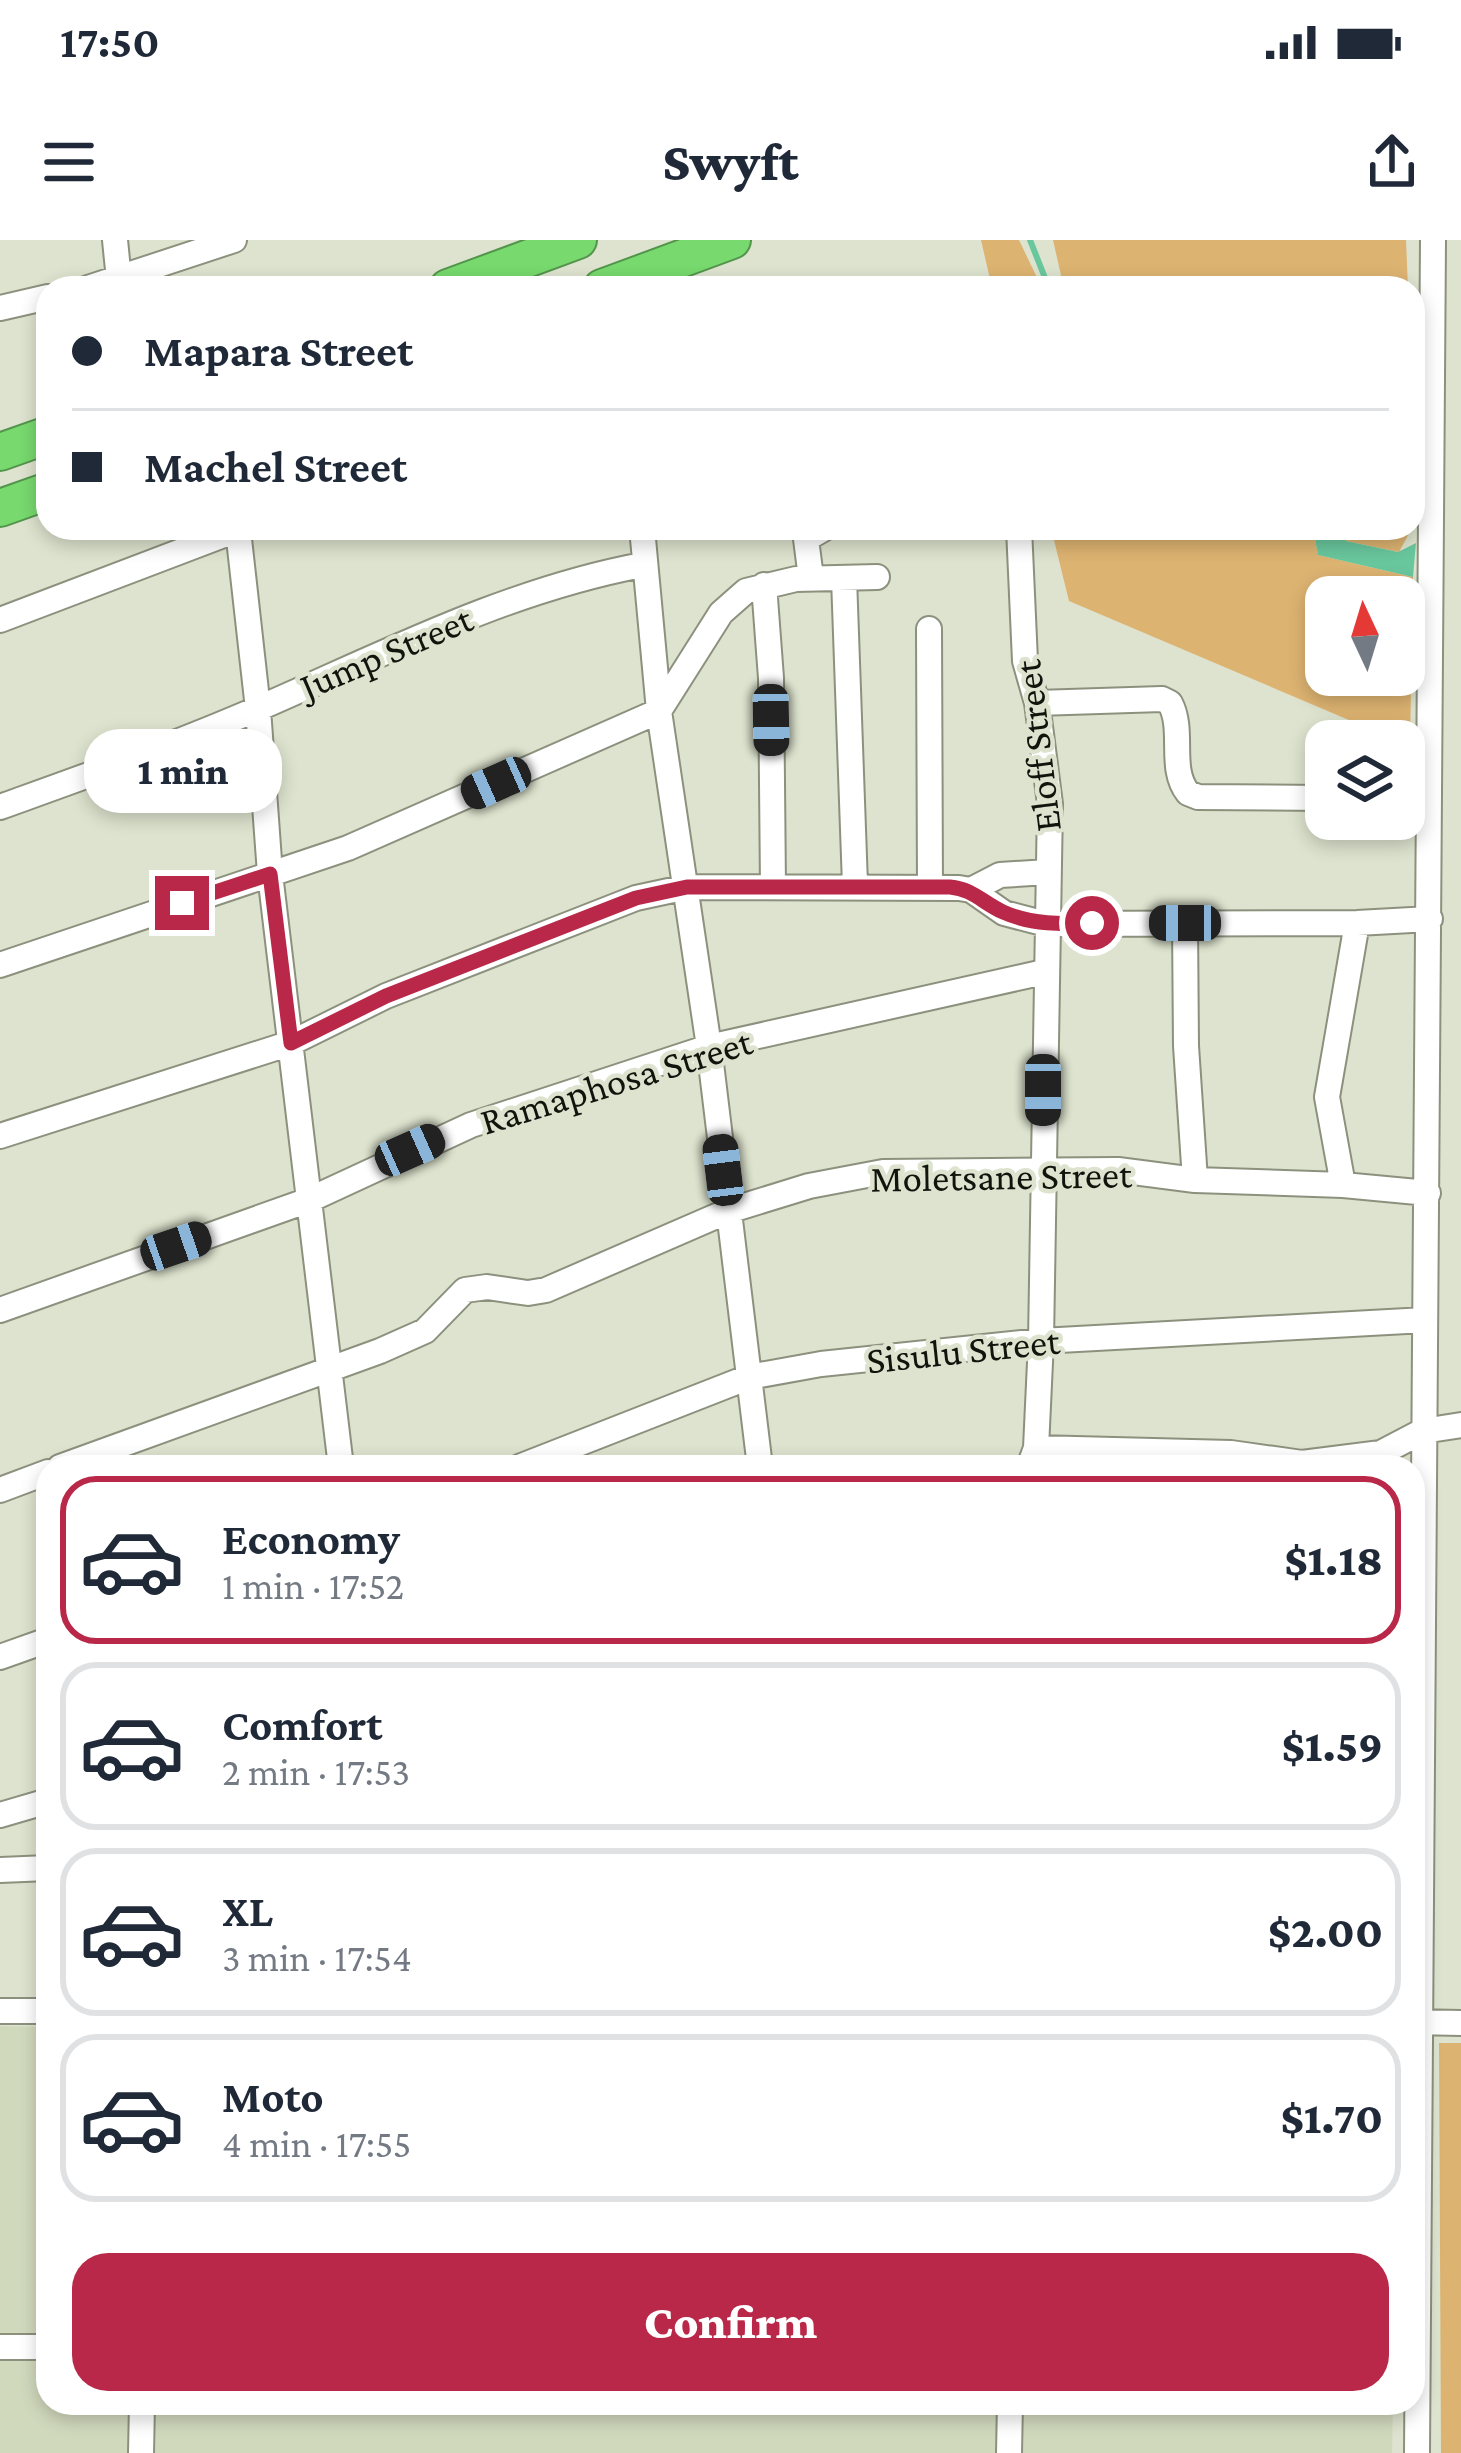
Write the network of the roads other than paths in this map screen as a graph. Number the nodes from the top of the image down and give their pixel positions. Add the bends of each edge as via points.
1 (116, 240) edge
2 (234, 240) edge
3 (578, 240) edge
4 (732, 240) edge
5 (1433, 240) edge
6 (119, 276) edge
7 (130, 276) edge
8 (480, 276) edge
9 (634, 276) edge
10 (36, 300) edge
11 (0, 308) edge
12 (36, 439) edge
13 (0, 452) edge
14 (36, 495) edge
15 (0, 508) edge
16 (211, 540) edge
17 (241, 540) edge
18 (642, 540) edge
19 (806, 540) edge
20 (1020, 540) edge
21 (642, 566) junction
22 (811, 578) junction
23 (844, 578) junction
24 (878, 578) dead end
25 (764, 585) junction
26 (0, 620) edge
27 (929, 629) dead end
28 (1037, 703) junction
29 (258, 709) junction
30 (659, 710) junction
31 (1422, 720) edge
32 (1305, 798) edge
33 (0, 807) edge
34 (1422, 840) edge
35 (1048, 872) junction
36 (270, 874) junction
37 (855, 885) junction
38 (930, 886) junction
39 (687, 887) junction
40 (773, 887) junction
41 (971, 890) junction
42 (1430, 919) junction
43 (1185, 923) junction
44 (1357, 923) junction
45 (1046, 924) junction
46 (0, 965) edge
47 (1044, 972) junction
48 (291, 1043) junction
49 (709, 1047) junction
50 (0, 1136) edge
51 (1042, 1168) junction
52 (1195, 1180) junction
53 (1343, 1185) junction
54 (1428, 1193) junction
55 (309, 1200) junction
56 (728, 1211) junction
57 (0, 1310) edge
58 (1425, 1320) junction
59 (1041, 1341) junction
60 (328, 1369) junction
61 (749, 1377) junction
62 (1461, 1425) edge
63 (1423, 1432) junction
64 (93, 1455) edge
65 (339, 1455) edge
66 (550, 1455) edge
67 (759, 1455) edge
68 (1032, 1455) edge
69 (1181, 1455) edge
70 (1240, 1455) edge
71 (1363, 1455) edge
72 (1423, 1455) edge
73 (36, 1476) edge
74 (0, 1490) edge
75 (36, 1644) edge
76 (0, 1657) edge
77 (36, 1804) edge
78 (0, 1815) edge
79 (36, 1868) edge
80 (0, 1870) edge
81 (0, 2011) edge
82 (36, 2011) edge
83 (1425, 2022) edge
84 (1461, 2023) edge
85 (0, 2347) edge
86 (36, 2347) edge
87 (142, 2415) edge
88 (1010, 2415) edge
89 (1416, 2415) edge
90 (141, 2453) edge
91 (1009, 2453) edge
92 (1417, 2453) edge

1 - 6 street
2 - 7 street
3 - 8 highway
4 - 9 highway
5 - 31 street via 1431,577
10 - 11 street
12 - 13 highway
14 - 15 highway
16 - 26 street
17 - 29 street
18 - 21 street
19 - 22 street
20 - 28 street, Eloff Street via 1025,661
21 - 29 street, Jump Street via 508,599
21 - 30 street
22 - 23 street
22 - 25 street
23 - 24 street
23 - 37 street
25 - 30 street via 728,604
25 - 40 street
27 - 38 street
28 - 32 street via 1162,699 1176,717 1187,793
28 - 35 street, Eloff Street via 1049,790
29 - 33 street, Jump Street
29 - 36 street
30 - 36 street via 365,841
30 - 39 street
34 - 42 street
35 - 41 street via 1000,875
35 - 45 street, Eloff Street
36 - 46 street
36 - 48 street
37 - 38 street
37 - 40 street
38 - 41 street
39 - 40 street
39 - 48 street via 636,898 458,966
39 - 49 street
41 - 45 street via 1004,913
42 - 44 street
42 - 54 street
43 - 44 street
43 - 45 street
43 - 52 street
44 - 53 street via 1327,1097
45 - 47 street, Eloff Street
47 - 49 street, Ramaphosa Street
47 - 51 street, Eloff Street
48 - 50 street
48 - 55 street
49 - 55 street, Ramaphosa Street via 470,1125
49 - 56 street
51 - 52 street, Moletsane Street
51 - 56 street, Moletsane Street via 883,1172
51 - 59 street, Eloff Street
52 - 53 street, Moletsane Street
53 - 54 street, Moletsane Street
54 - 58 street
55 - 57 street, Ramaphosa Street
55 - 60 street
56 - 60 street, Moletsane Street via 546,1291 465,1290 425,1331
56 - 61 street
58 - 59 street, Sisulu Street
58 - 63 street
59 - 61 street, Sisulu Street
59 - 68 street, Eloff Street
60 - 64 street, Moletsane Street
60 - 65 street
61 - 66 street, Sisulu Street
61 - 67 street
62 - 63 street
63 - 71 street
63 - 72 street
69 - 70 street
73 - 74 street
75 - 76 street
77 - 78 street
79 - 80 street
81 - 82 street
83 - 84 street
85 - 86 street
87 - 90 street
88 - 91 street
89 - 92 street

